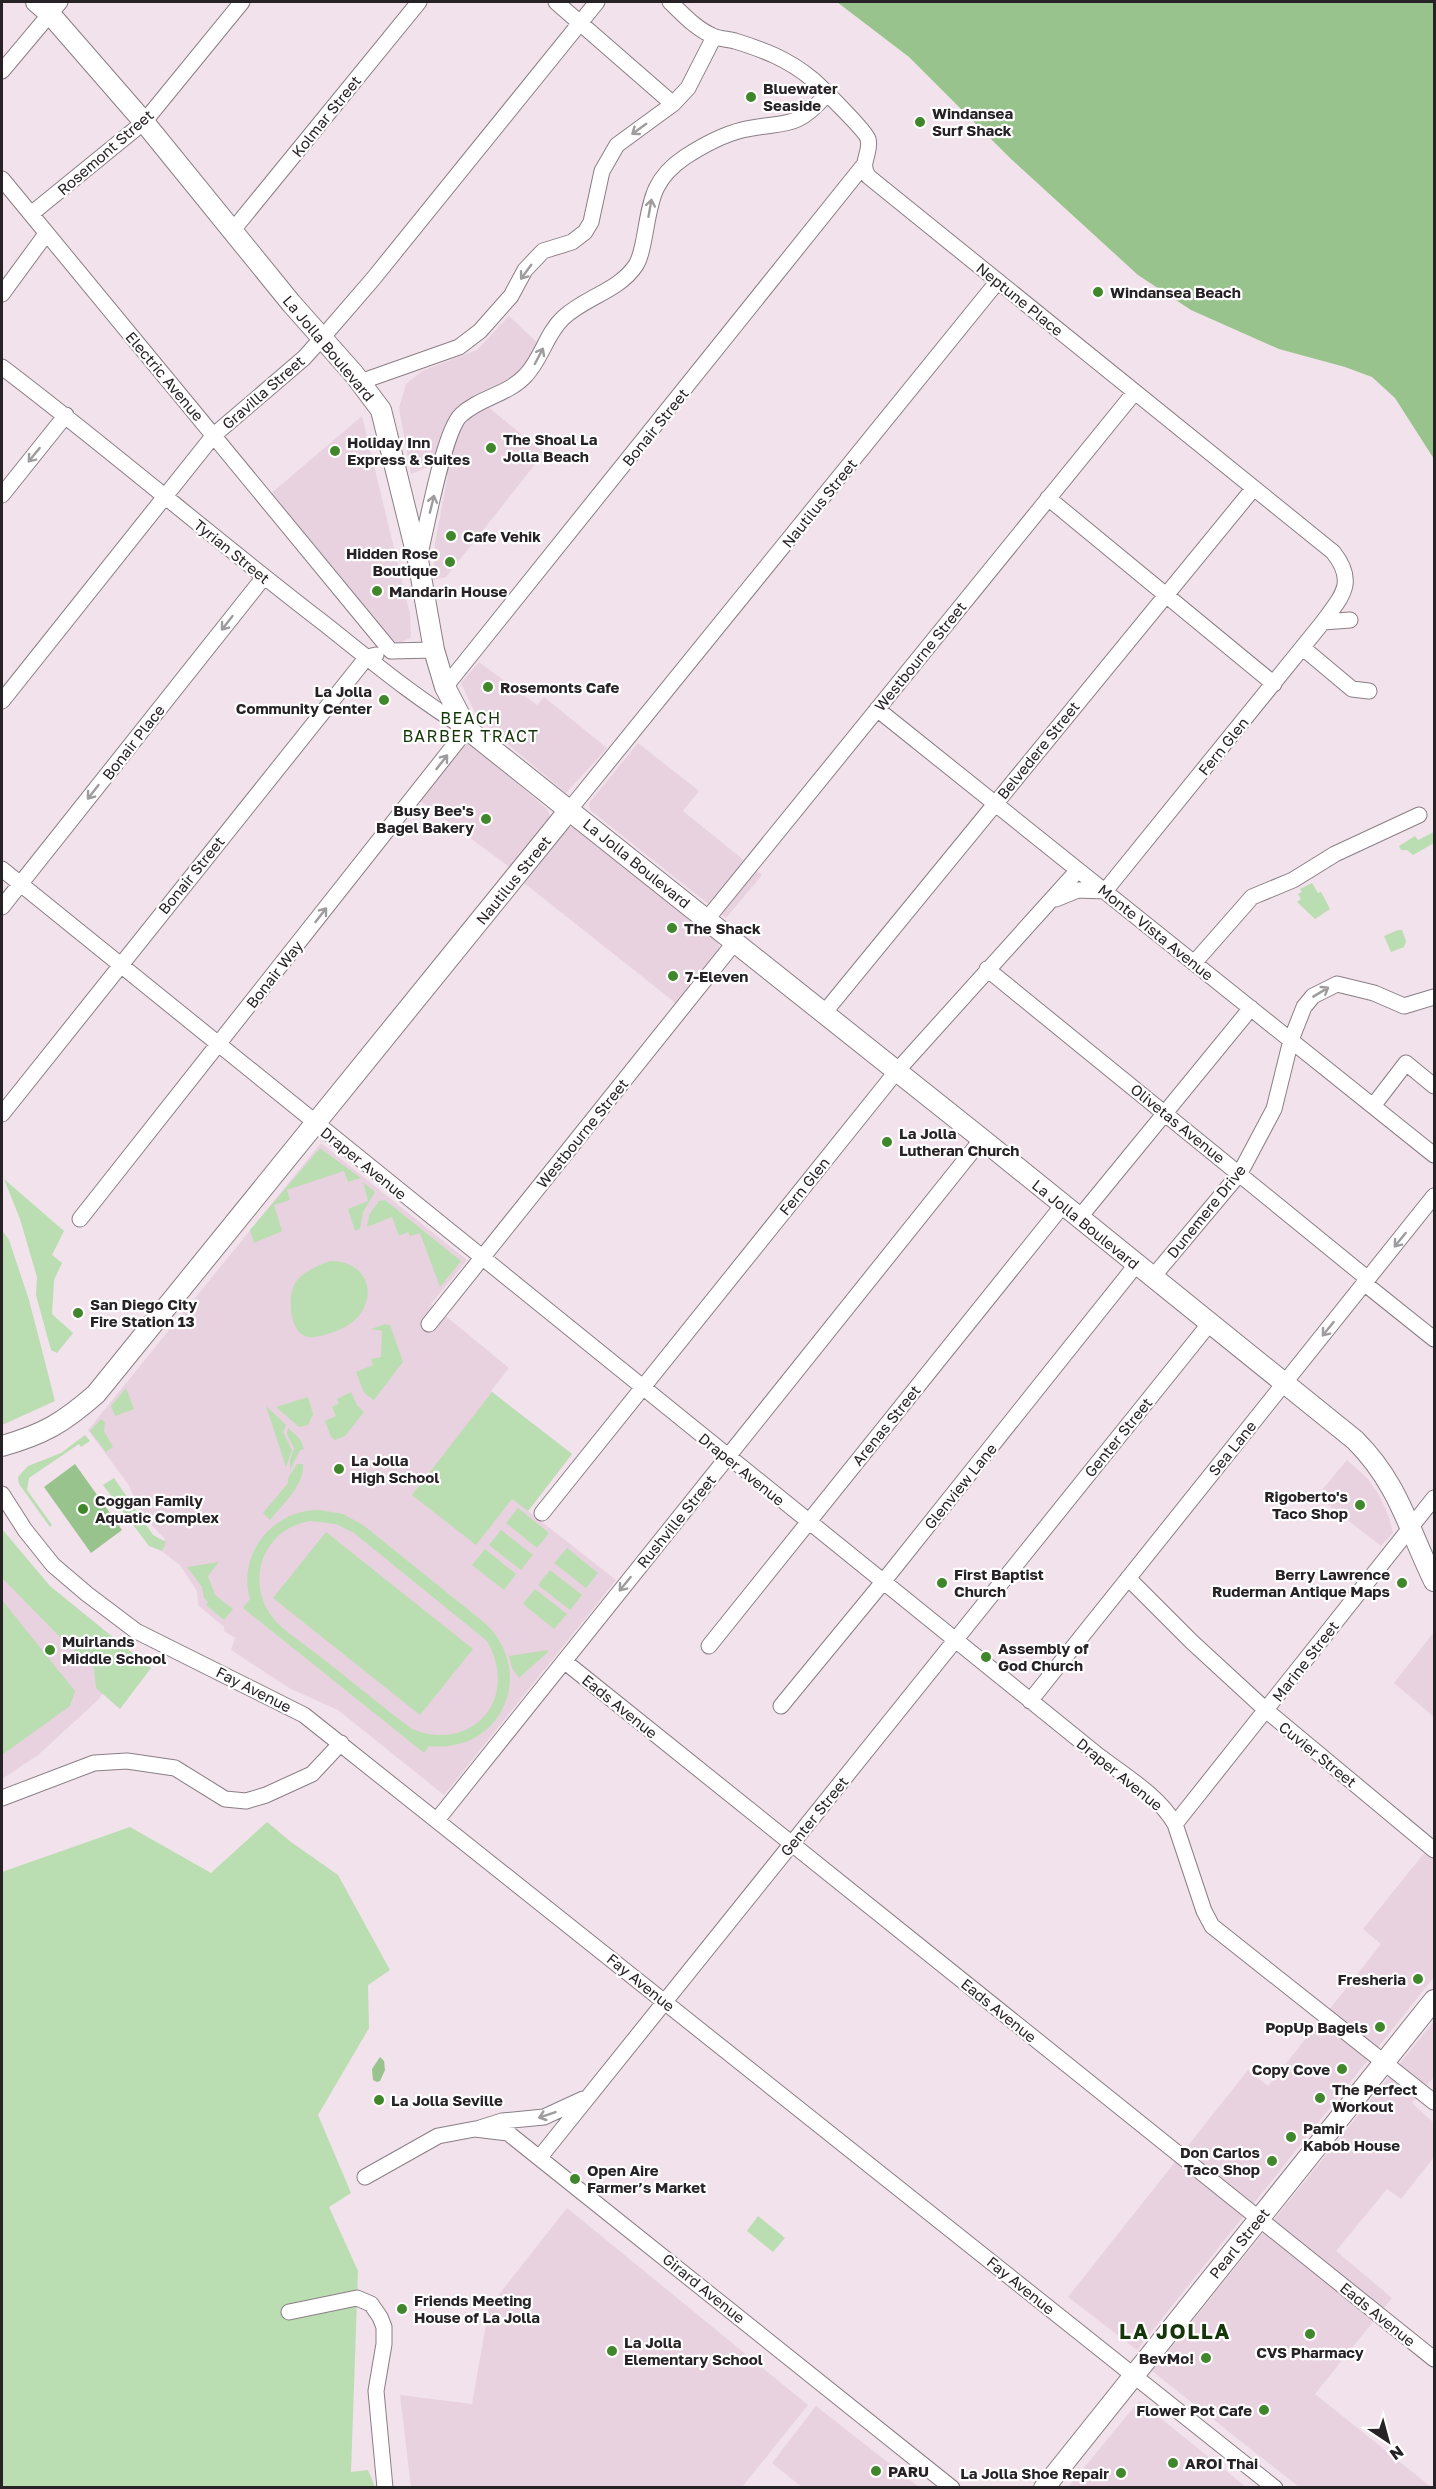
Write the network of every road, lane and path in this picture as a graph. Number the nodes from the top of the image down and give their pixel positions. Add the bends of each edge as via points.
1 (242, 2) edge
2 (419, 2) edge
3 (556, 2) edge
4 (597, 2) edge
5 (670, 2) edge
6 (49, 6) edge
7 (579, 22) junction
8 (714, 37) junction
9 (2, 71) edge
10 (826, 95) junction
11 (674, 104) junction
12 (144, 122) junction
13 (863, 166) junction
14 (2, 179) edge
15 (31, 214) junction
16 (233, 230) junction
17 (46, 234) junction
18 (998, 281) junction
19 (2, 294) edge
20 (322, 338) junction
21 (2, 367) edge
22 (360, 382) junction
23 (1134, 393) junction
24 (66, 415) junction
25 (214, 435) junction
26 (1253, 489) junction
27 (2, 495) edge
28 (166, 497) junction
29 (1048, 498) junction
30 (418, 561) junction
31 (264, 577) junction
32 (1165, 594) junction
33 (1350, 620) dead end
34 (1323, 622) junction
35 (1303, 648) junction
36 (434, 650) junction
37 (391, 651) junction
38 (367, 657) junction
39 (1274, 684) junction
40 (445, 687) junction
41 (1369, 691) dead end
42 (2, 701) edge
43 (877, 709) junction
44 (467, 729) junction
45 (995, 803) junction
46 (570, 809) junction
47 (1419, 815) dead end
48 (2, 869) edge
49 (1078, 870) junction
50 (20, 884) junction
51 (1105, 891) junction
52 (2, 907) edge
53 (1042, 909) junction
54 (707, 919) junction
55 (735, 942) junction
56 (121, 963) junction
57 (1194, 963) junction
58 (987, 969) junction
59 (1434, 997) edge
60 (1251, 1008) junction
61 (824, 1013) junction
62 (1291, 1040) junction
63 (219, 1043) junction
64 (896, 1072) junction
65 (1434, 1086) edge
66 (1373, 1106) junction
67 (1165, 1113) junction
68 (2, 1114) edge
69 (315, 1124) junction
70 (982, 1139) junction
71 (1434, 1155) edge
72 (1240, 1173) junction
73 (1434, 1196) edge
74 (1063, 1205) junction
75 (1079, 1218) junction
76 (80, 1219) dead end
77 (482, 1258) junction
78 (1136, 1265) junction
79 (1152, 1278) junction
80 (1366, 1281) junction
81 (1210, 1323) junction
82 (429, 1324) dead end
83 (1434, 1339) edge
84 (1284, 1384) junction
85 (642, 1388) junction
86 (2, 1446) edge
87 (728, 1457) junction
88 (2, 1494) edge
89 (1434, 1498) edge
90 (542, 1513) dead end
91 (808, 1522) junction
92 (1412, 1526) junction
93 (1128, 1578) junction
94 (1434, 1581) edge
95 (884, 1582) junction
96 (955, 1640) junction
97 (709, 1646) dead end
98 (564, 1661) junction
99 (1030, 1701) junction
100 (781, 1706) dead end
101 (1267, 1711) junction
102 (341, 1743) junction
103 (2, 1798) edge
104 (437, 1820) junction
105 (1175, 1824) junction
106 (791, 1844) junction
107 (1434, 1850) edge
108 (1434, 2000) edge
109 (665, 2001) junction
110 (1385, 2062) junction
111 (588, 2096) junction
112 (1434, 2102) edge
113 (475, 2129) junction
114 (540, 2157) junction
115 (364, 2177) dead end
116 (1259, 2218) junction
117 (289, 2312) dead end
118 (1434, 2359) edge
119 (1134, 2375) junction
120 (385, 2487) edge
121 (952, 2487) edge
122 (1044, 2487) edge
123 (1275, 2487) edge

1 - 12 street, Rosemont Street
2 - 16 street, Kolmar Street
3 - 7 street
4 - 7 street, Gravilla Street
5 - 8 street
6 - 9 street
6 - 12 main road, La Jolla Boulevard
7 - 11 street
7 - 20 street, Gravilla Street
8 - 10 street via 768,51 786,60 815,81
8 - 11 street via 688,88
10 - 13 street via 865,132 869,146
30 -> 10 street via 453,424 467,409 517,384 538,360 556,326 624,279 637,264 658,182 683,158 717,140 742,130 785,125 810,113
11 -> 22 street via 617,145 602,171 591,222 585,232 572,242 543,251 480,331 459,348
12 - 15 street, Rosemont Street
12 - 16 main road, La Jolla Boulevard
13 - 18 street, Neptune Place via 869,177
13 - 40 street, Bonair Street
14 - 15 street, Electric Avenue
15 - 17 street, Electric Avenue
16 - 20 main road, La Jolla Boulevard
17 - 19 street
17 - 25 street, Electric Avenue
18 - 23 street, Neptune Place
18 - 46 street, Nautilus Street
20 - 22 main road, La Jolla Boulevard
20 - 25 street, Gravilla Street
21 - 24 street, Tyrian Street
22 - 30 main road, La Jolla Boulevard via 385,422
23 - 26 street, Neptune Place
23 - 29 street, Westbourne Street
24 -> 27 street
24 - 28 street, Tyrian Street
25 - 28 street, Gravilla Street
25 - 37 street, Electric Avenue
26 - 32 street, Belvedere Street
26 - 34 street, Neptune Place via 1333,552 1341,563 1346,583 1343,594
28 - 31 street, Tyrian Street
28 - 42 street, Gravilla Street
29 - 32 street
29 - 43 street, Westbourne Street
30 - 36 main road, La Jolla Boulevard
31 - 38 street, Tyrian Street
31 -> 50 street, Bonair Place
32 - 39 street
32 - 45 street, Belvedere Street
33 - 34 street
34 - 35 street, Fern Glen
35 - 39 street, Fern Glen
35 - 41 street via 1352,688
36 - 37 street
36 - 40 main road, La Jolla Boulevard
37 - 38 street
38 - 44 street, Tyrian Street via 433,709
38 - 56 street, Bonair Street
39 - 51 street, Fern Glen
40 - 44 main road, La Jolla Boulevard
43 - 45 street, Monte Vista Avenue
43 - 54 street, Westbourne Street
44 - 46 main road, La Jolla Boulevard
63 -> 44 street, Bonair Way
45 - 49 street, Monte Vista Avenue
45 - 61 street, Belvedere Street
46 - 54 main road, La Jolla Boulevard
46 - 69 main road, Nautilus Street
47 - 57 street via 1252,897
48 - 50 street, Draper Avenue
49 - 51 street, Monte Vista Avenue
49 - 53 street, Fern Glen
50 - 52 street, Bonair Place
50 - 56 street, Draper Avenue
51 - 53 street via 1070,892
51 - 57 street, Monte Vista Avenue
53 - 58 street, Fern Glen
54 - 55 main road, La Jolla Boulevard
55 - 61 main road, La Jolla Boulevard
55 - 77 street, Westbourne Street
56 - 63 street, Draper Avenue
56 - 68 street, Bonair Street
57 - 60 street, Monte Vista Avenue
58 - 64 street, Fern Glen
58 - 67 street, Olivetas Avenue
62 -> 59 street, Dunemere Drive via 1308,1001 1338,984 1404,1006
60 - 62 street, Monte Vista Avenue
60 - 67 street
61 - 64 main road, La Jolla Boulevard
62 - 66 street, Monte Vista Avenue
62 - 72 street, Dunemere Drive via 1274,1109
63 - 69 street, Draper Avenue
63 - 76 street, Bonair Way
64 - 70 main road, La Jolla Boulevard
64 - 85 street, Fern Glen
65 - 66 street via 1406,1063
66 - 71 street, Monte Vista Avenue
67 - 72 street, Olivetas Avenue
67 - 75 street
69 - 77 street, Draper Avenue
69 - 86 main road, Nautilus Street via 96,1394 48,1431
70 - 74 main road, La Jolla Boulevard
70 - 87 street, Rushville Street
72 - 79 street, Dunemere Drive
72 - 80 street, Olivetas Avenue
73 -> 80 street, Sea Lane
74 - 75 main road, La Jolla Boulevard
74 - 91 street, Arenas Street
75 - 78 main road, La Jolla Boulevard
77 - 82 street, Westbourne Street
77 - 85 street, Draper Avenue
78 - 79 main road, La Jolla Boulevard
78 - 95 street, Glenview Lane
79 - 81 main road, La Jolla Boulevard
80 - 83 street, Olivetas Avenue
80 -> 84 street, Sea Lane
81 - 84 main road, La Jolla Boulevard
81 - 96 street, Genter Street
84 - 92 main road, La Jolla Boulevard via 1367,1453 1386,1478
84 - 93 street, Sea Lane
85 - 87 street, Draper Avenue
85 - 90 street, Fern Glen
87 - 91 street, Draper Avenue
87 -> 98 street, Rushville Street
88 - 102 street, Fay Avenue via 53,1565 136,1631 304,1714
89 - 92 street, Marine Street
91 - 95 street, Draper Avenue
91 - 97 street, Arenas Street
92 - 94 main road, La Jolla Boulevard
92 - 101 street, Marine Street
93 - 99 street, Sea Lane
93 - 101 street, Cuvier Street
95 - 96 street, Draper Avenue
95 - 100 street, Glenview Lane
96 - 99 street, Draper Avenue
96 - 106 street, Genter Street
98 - 104 street, Rushville Street
98 - 106 street, Eads Avenue
99 - 105 street, Draper Avenue via 1153,1797
101 - 105 street, Marine Street
101 - 107 street, Cuvier Street
102 - 103 street via 312,1774 246,1801 225,1799 175,1768 127,1761 94,1763
102 - 104 street, Fay Avenue
104 - 109 street, Fay Avenue
105 - 110 street, Draper Avenue via 1212,1926
106 - 109 street, Genter Street
106 - 116 street, Eads Avenue
108 - 110 main road, Pearl Street
109 - 111 street, Genter Street
109 - 119 street, Fay Avenue
110 - 112 street, Draper Avenue
110 - 116 main road, Pearl Street
111 -> 113 street via 534,2120 502,2121
111 - 114 street, Genter Street
113 - 114 street via 508,2133
113 - 115 street via 438,2136
114 - 121 street, Girard Avenue
116 - 118 street, Eads Avenue
116 - 119 main road, Pearl Street
117 - 120 street via 357,2298 370,2304 380,2317 384,2344 376,2391
119 - 122 main road, Pearl Street
119 - 123 street, Fay Avenue

